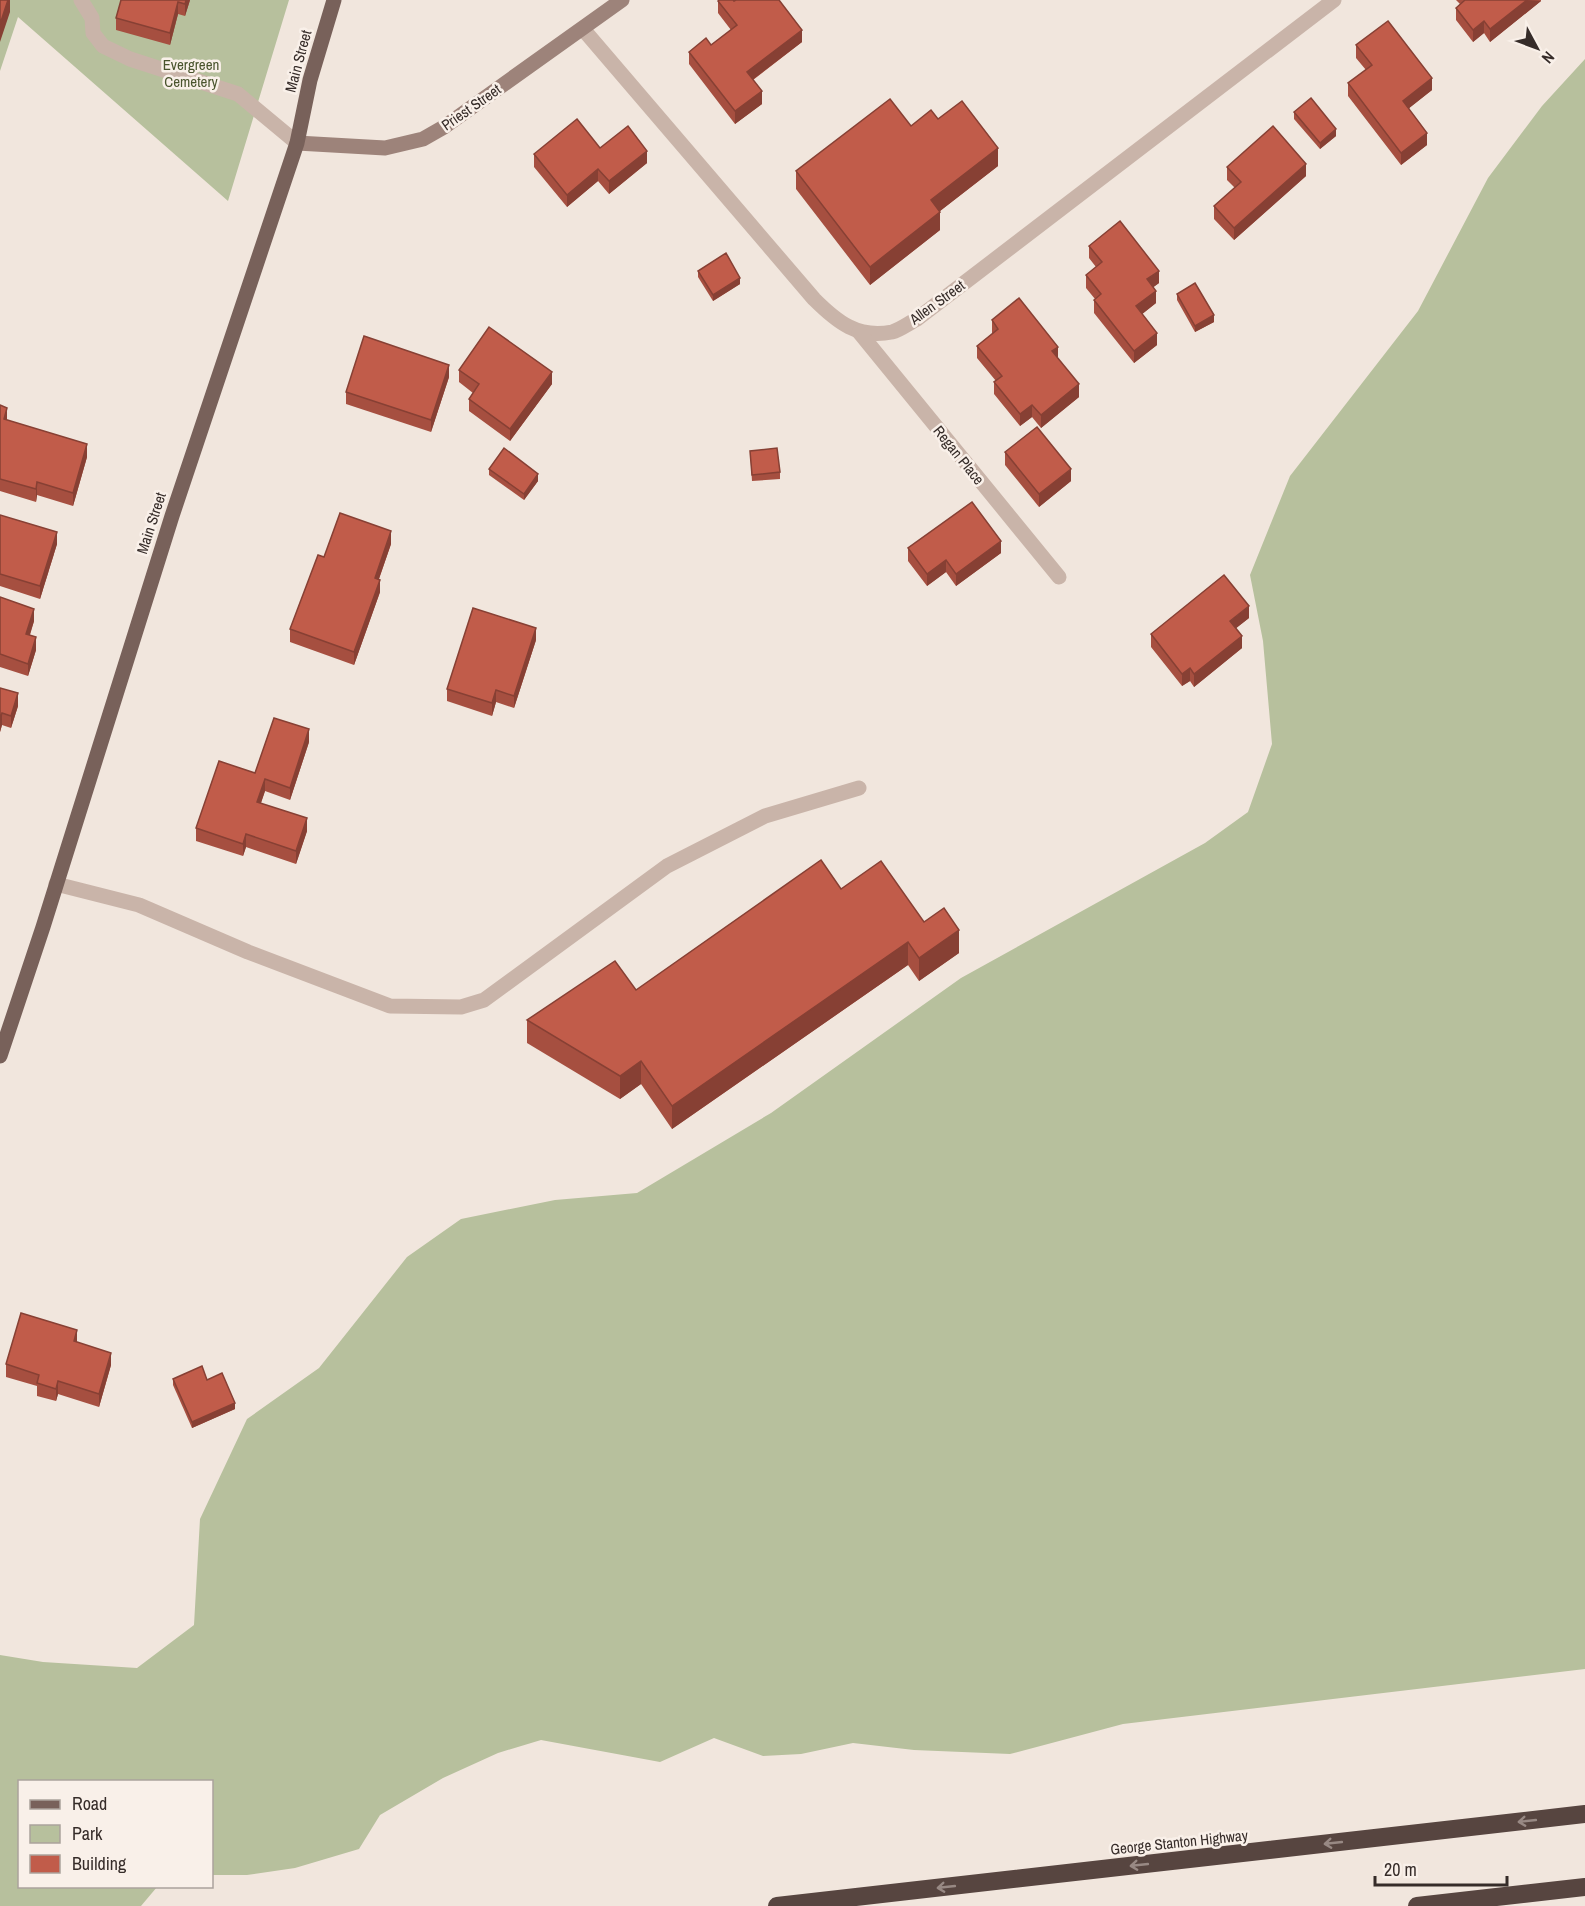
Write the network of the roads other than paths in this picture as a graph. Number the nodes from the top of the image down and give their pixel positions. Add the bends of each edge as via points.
1 (81, 0) edge
2 (334, 0) edge
3 (622, 0) edge
4 (1334, 0) edge
5 (582, 29) junction
6 (297, 143) junction
7 (860, 332) junction
8 (1059, 577) dead end
9 (859, 788) dead end
10 (56, 884) junction
11 (0, 1056) edge
12 (1585, 1814) edge
13 (1585, 1887) edge
14 (777, 1906) edge
15 (1417, 1906) edge

1 - 6 street via 92,18 93,33 103,45 130,59 238,94
2 - 6 main road, Main Street via 310,80
3 - 5 main road, Priest Street
4 - 7 street, Allen Street via 917,319 893,332
5 - 6 main road, Priest Street via 423,139 384,148
5 - 7 street, Allen Street via 814,299 833,318
6 - 10 main road, Main Street via 171,516
7 - 8 street, Regan Place
9 - 10 street via 765,816 667,866 484,1000 461,1007 390,1006 139,905
10 - 11 main road, Main Street
12 -> 14 highway, George Stanton Highway
13 - 15 highway

